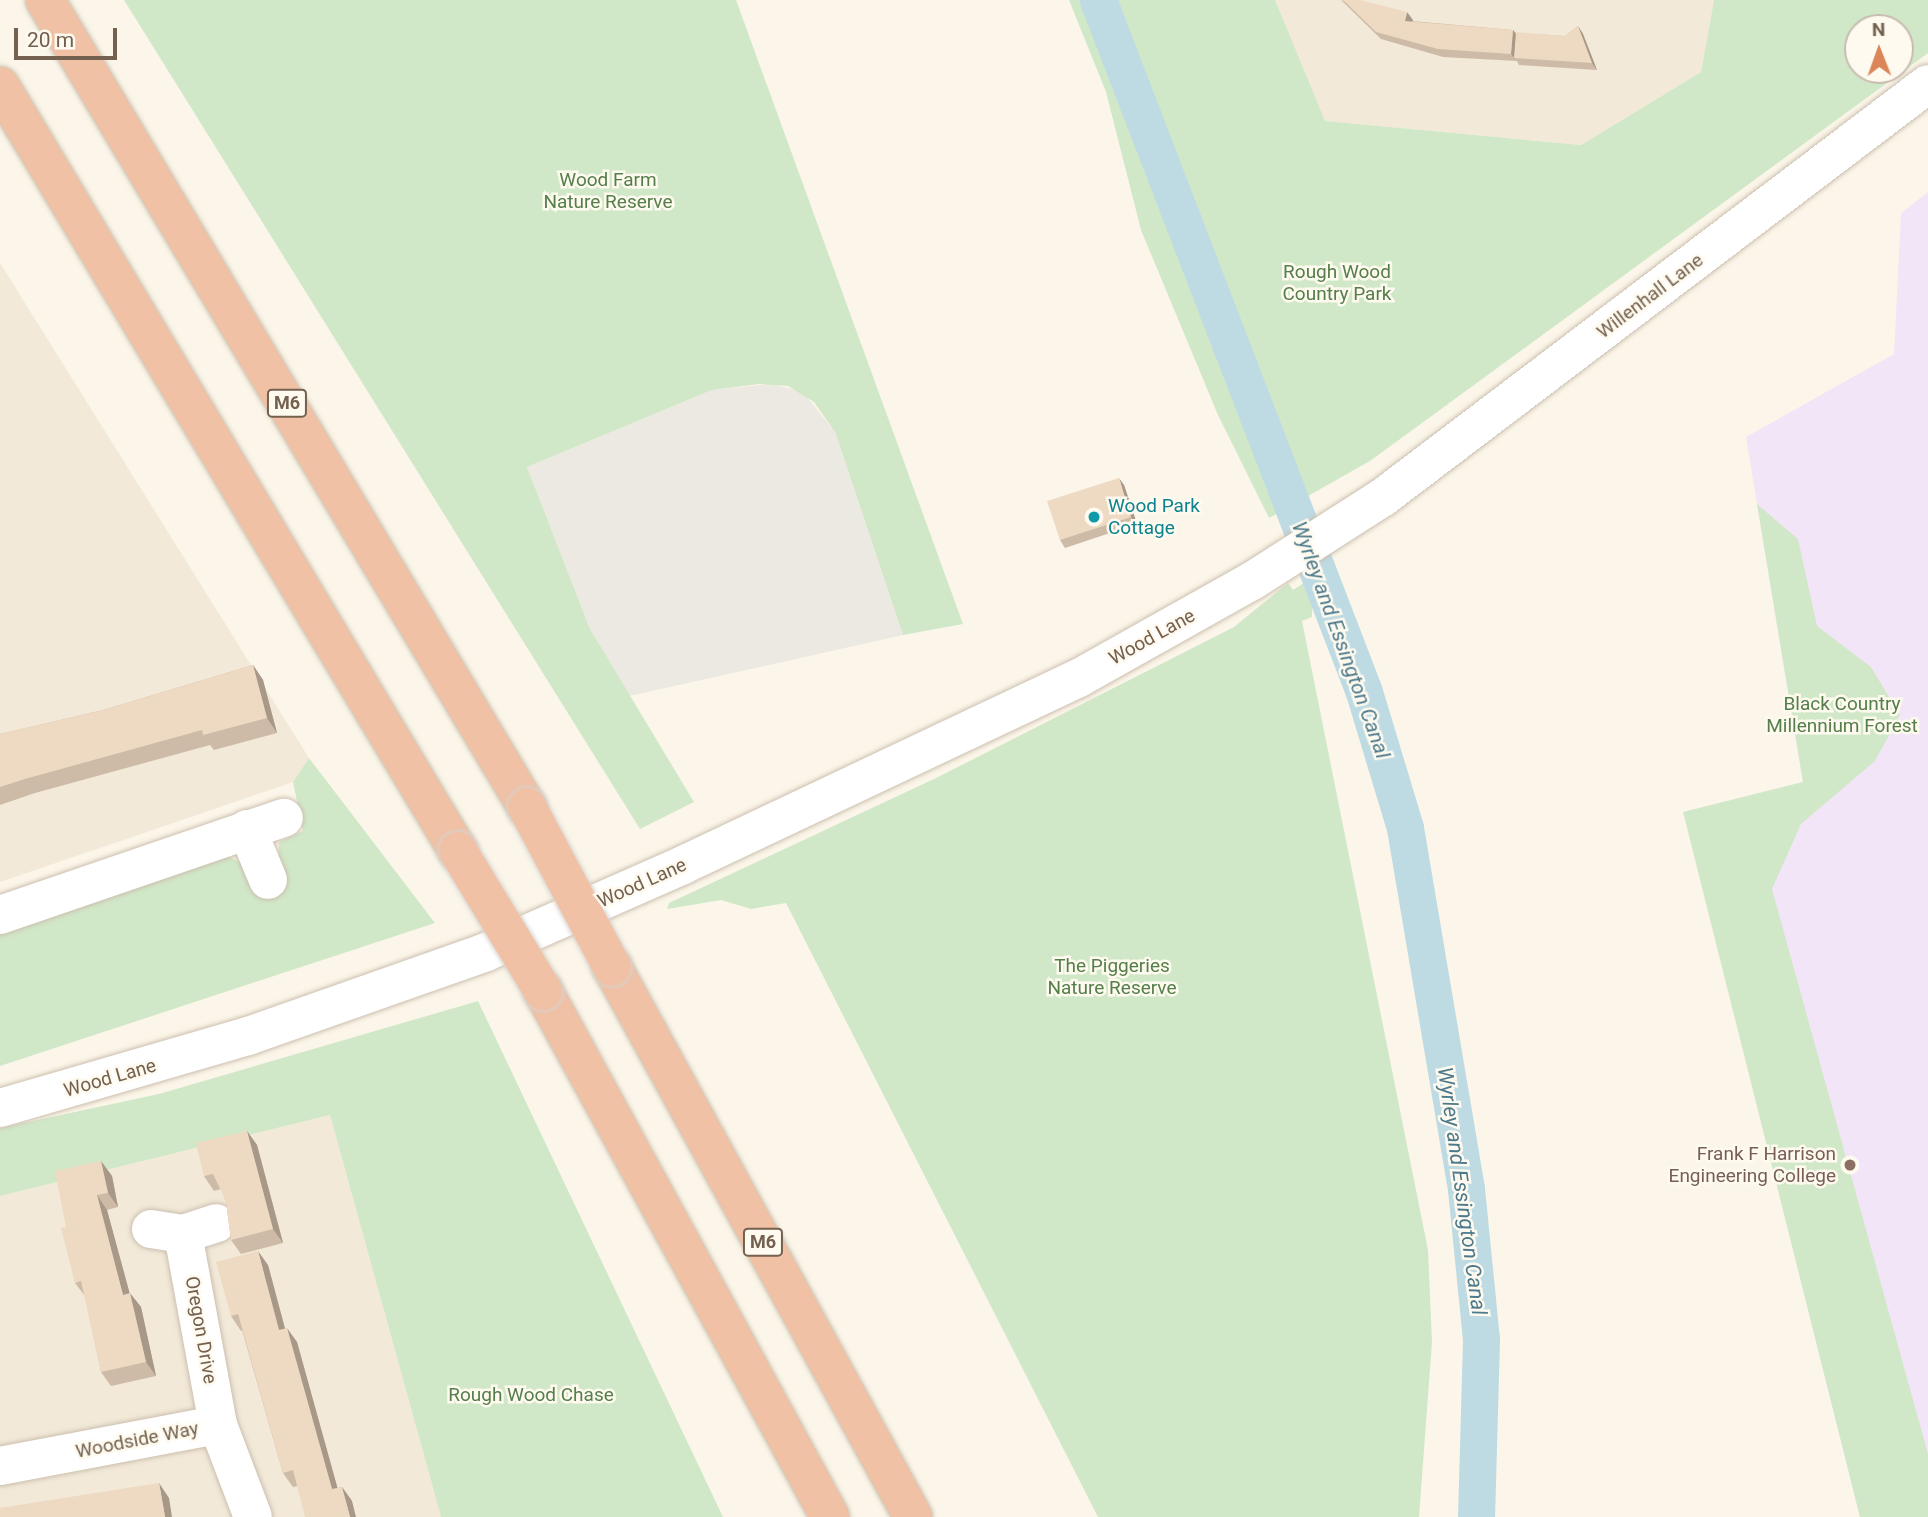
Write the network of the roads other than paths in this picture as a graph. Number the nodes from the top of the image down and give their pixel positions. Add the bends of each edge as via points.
1 (45, 0) edge
2 (1928, 84) edge
3 (0, 86) edge
4 (1252, 581) joint
5 (284, 818) dead end
6 (247, 829) junction
7 (268, 880) dead end
8 (0, 915) edge
9 (0, 1108) edge
10 (183, 1229) dead end
11 (218, 1425) junction
12 (0, 1466) edge
13 (253, 1517) edge
14 (830, 1517) edge
15 (913, 1517) edge

1 - 15 highway, M6, bridge via 527,807
2 - 4 street, Willenhall Lane via 1370,504
3 - 14 highway, bridge via 543,991
4 - 9 street, Wood Lane via 1079,678 683,865 486,952 248,1036
5 - 6 street
6 - 7 street
6 - 8 street
10 - 11 street, Oregon Drive
11 - 12 street, Woodside Way
11 - 13 street, Woodside Way

